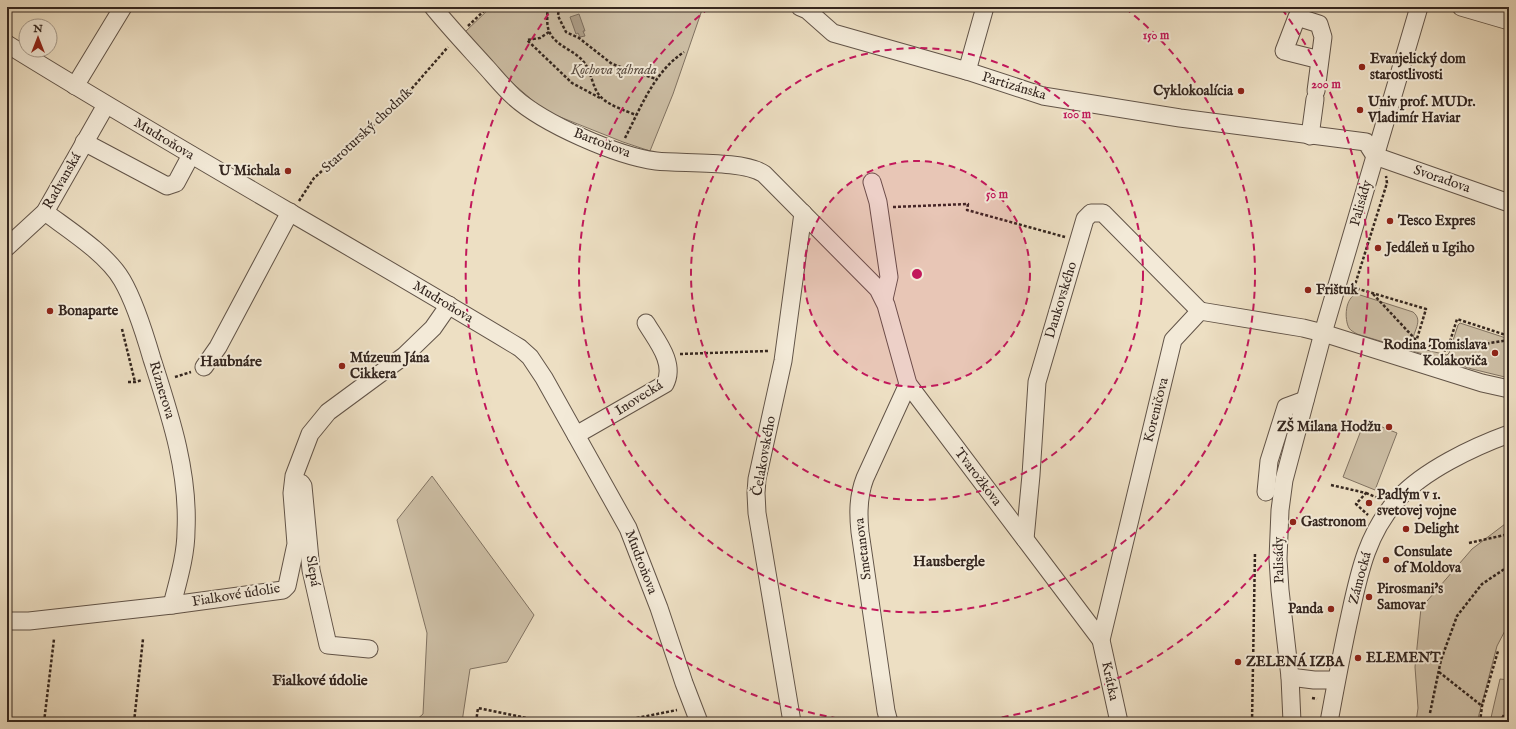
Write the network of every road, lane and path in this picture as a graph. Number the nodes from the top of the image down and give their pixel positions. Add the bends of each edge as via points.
1 (122, 7) edge
2 (433, 7) edge
3 (488, 7) edge
4 (547, 7) edge
5 (559, 7) edge
6 (985, 7) edge
7 (1420, 7) edge
8 (1461, 7) edge
9 (805, 8) edge
10 (1509, 21) edge
11 (549, 32) junction
12 (458, 36) junction
13 (7, 44) edge
14 (684, 52) dead end
15 (1320, 60) dead end
16 (967, 71) junction
17 (656, 79) junction
18 (75, 86) junction
19 (606, 101) junction
20 (106, 105) junction
21 (636, 115) junction
22 (1310, 136) junction
23 (84, 142) junction
24 (617, 150) junction
25 (191, 155) junction
26 (1376, 156) junction
27 (1386, 172) dead end
28 (872, 182) dead end
29 (1509, 203) edge
30 (294, 208) junction
31 (879, 208) junction
32 (45, 212) junction
33 (803, 213) junction
34 (1079, 242) junction
35 (7, 247) edge
36 (1350, 286) dead end
37 (1354, 288) junction
38 (1372, 293) junction
39 (884, 299) junction
40 (449, 305) junction
41 (1200, 311) junction
42 (646, 323) dead end
43 (122, 329) dead end
44 (1323, 333) junction
45 (1509, 336) edge
46 (1416, 340) junction
47 (1509, 340) edge
48 (1447, 350) junction
49 (772, 351) dead end
50 (665, 355) junction
51 (1509, 365) edge
52 (204, 367) joint
53 (1506, 372) dead end
54 (152, 380) junction
55 (128, 382) dead end
56 (135, 382) junction
57 (908, 384) junction
58 (1509, 389) edge
59 (1305, 400) junction
60 (1509, 434) edge
61 (576, 435) junction
62 (294, 476) junction
63 (1331, 485) dead end
64 (1266, 492) dead end
65 (1373, 526) junction
66 (1509, 534) edge
67 (1025, 539) junction
68 (1469, 543) dead end
69 (1255, 552) dead end
70 (1509, 566) edge
71 (172, 605) junction
72 (7, 621) edge
73 (54, 639) dead end
74 (143, 639) dead end
75 (1101, 640) junction
76 (369, 649) dead end
77 (1498, 652) dead end
78 (1439, 672) junction
79 (1290, 677) junction
80 (1336, 680) junction
81 (1482, 706) junction
82 (1509, 706) edge
83 (681, 709) dead end
84 (1430, 713) dead end
85 (44, 722) edge
86 (134, 722) edge
87 (476, 722) edge
88 (546, 722) edge
89 (617, 722) edge
90 (699, 722) edge
91 (792, 722) edge
92 (889, 722) edge
93 (1119, 722) edge
94 (1252, 722) edge
95 (1292, 722) edge
96 (1329, 722) edge
97 (1480, 722) edge
98 (1500, 722) edge

1 - 18 street
2 - 12 street, Bartoňova
3 - 12 path, Staroturský chodník
4 - 11 path
5 - 17 path via 558,16 566,32 579,38 612,64
6 - 16 street
7 - 26 street, Palisády
8 - 10 street
9 - 16 street, Partizánska via 833,33
11 - 19 path via 556,42 584,62 600,96
11 - 19 path via 540,38 526,40 572,83
12 - 24 street, Bartoňova via 526,107 548,120
12 - 30 path, Staroturský chodník via 400,102 314,178
13 - 18 street, Mudroňova
14 - 17 path via 673,59
15 - 22 street
16 - 22 street, Partizánska via 1043,96
17 - 21 path
18 - 20 street, Mudroňova
19 - 21 path
20 - 23 street, Radvanská
20 - 25 street, Mudroňova
21 - 24 path
22 - 26 street, Partizánska via 1366,142
23 - 25 street via 167,186 176,183
23 - 32 street, Radvanská
24 - 33 street, Bartoňova via 654,160 737,166 756,170 764,174
25 - 30 street, Mudroňova
26 - 29 street, Svoradova
26 - 44 street, Palisády
27 - 37 path via 1387,183
28 - 31 street, Tvarožkova
30 - 40 street, Mudroňova
30 - 52 street via 218,347
31 - 34 path via 968,204 967,210
31 - 39 street, Tvarožkova via 889,277
32 - 35 street, Radvanská
32 - 54 street, Riznerova via 97,252 122,280 144,333
33 - 39 street, Tvarožkova via 874,284
33 - 91 street, Čelakovského via 783,361 756,493 757,513
34 - 41 street, Dankovského via 1085,219 1091,213 1103,213
34 - 67 street, Dankovského via 1037,382
36 - 37 path
37 - 38 path
38 - 46 path
38 - 46 path via 1426,309
39 - 57 street, Tvarožkova
40 - 61 street, Mudroňova via 520,348 530,357
40 - 62 street, Fialkové údolie via 433,328 404,356 328,412 310,434
41 - 44 street
41 - 75 street, Koreničova via 1173,340
42 - 50 street, Inovecká
43 - 56 path
44 - 58 street via 1482,383
44 - 59 street, Palisády
45 - 48 path via 1457,319
46 - 48 path
47 - 48 path
49 - 50 path
50 - 61 street, Inovecká via 667,375 662,387
51 - 53 path
52 - 54 path
54 - 56 path
54 - 71 street, Riznerova via 176,434 185,485 186,531
55 - 56 path
57 - 67 street, Tvarožkova
57 - 92 street, Smetanova via 864,478 858,505
59 - 64 street via 1286,407 1269,461
59 - 79 street, Palisády via 1286,474 1279,526 1280,590
60 - 65 street, Zámocká via 1444,464 1423,477
61 - 90 street, Mudroňova via 628,528
62 - 71 street, Fialkové údolie via 292,493 296,544 287,586 283,590
62 - 76 street, Slepá via 303,486 311,570 328,645
63 - 65 path via 1366,493 1356,504
65 - 80 street, Zámocká
66 - 68 path
67 - 75 street, Tvarožkova
69 - 94 path
70 - 78 path via 1482,584 1457,616
71 - 72 street, Fialkové údolie via 28,621
73 - 85 path
74 - 86 path
75 - 93 street, Krátka
77 - 81 path
78 - 81 path
78 - 84 path
79 - 80 street
79 - 95 street, Palisády
80 - 96 street, Zámocká
81 - 97 path
82 - 98 path
83 - 89 path
87 - 88 path via 478,708

